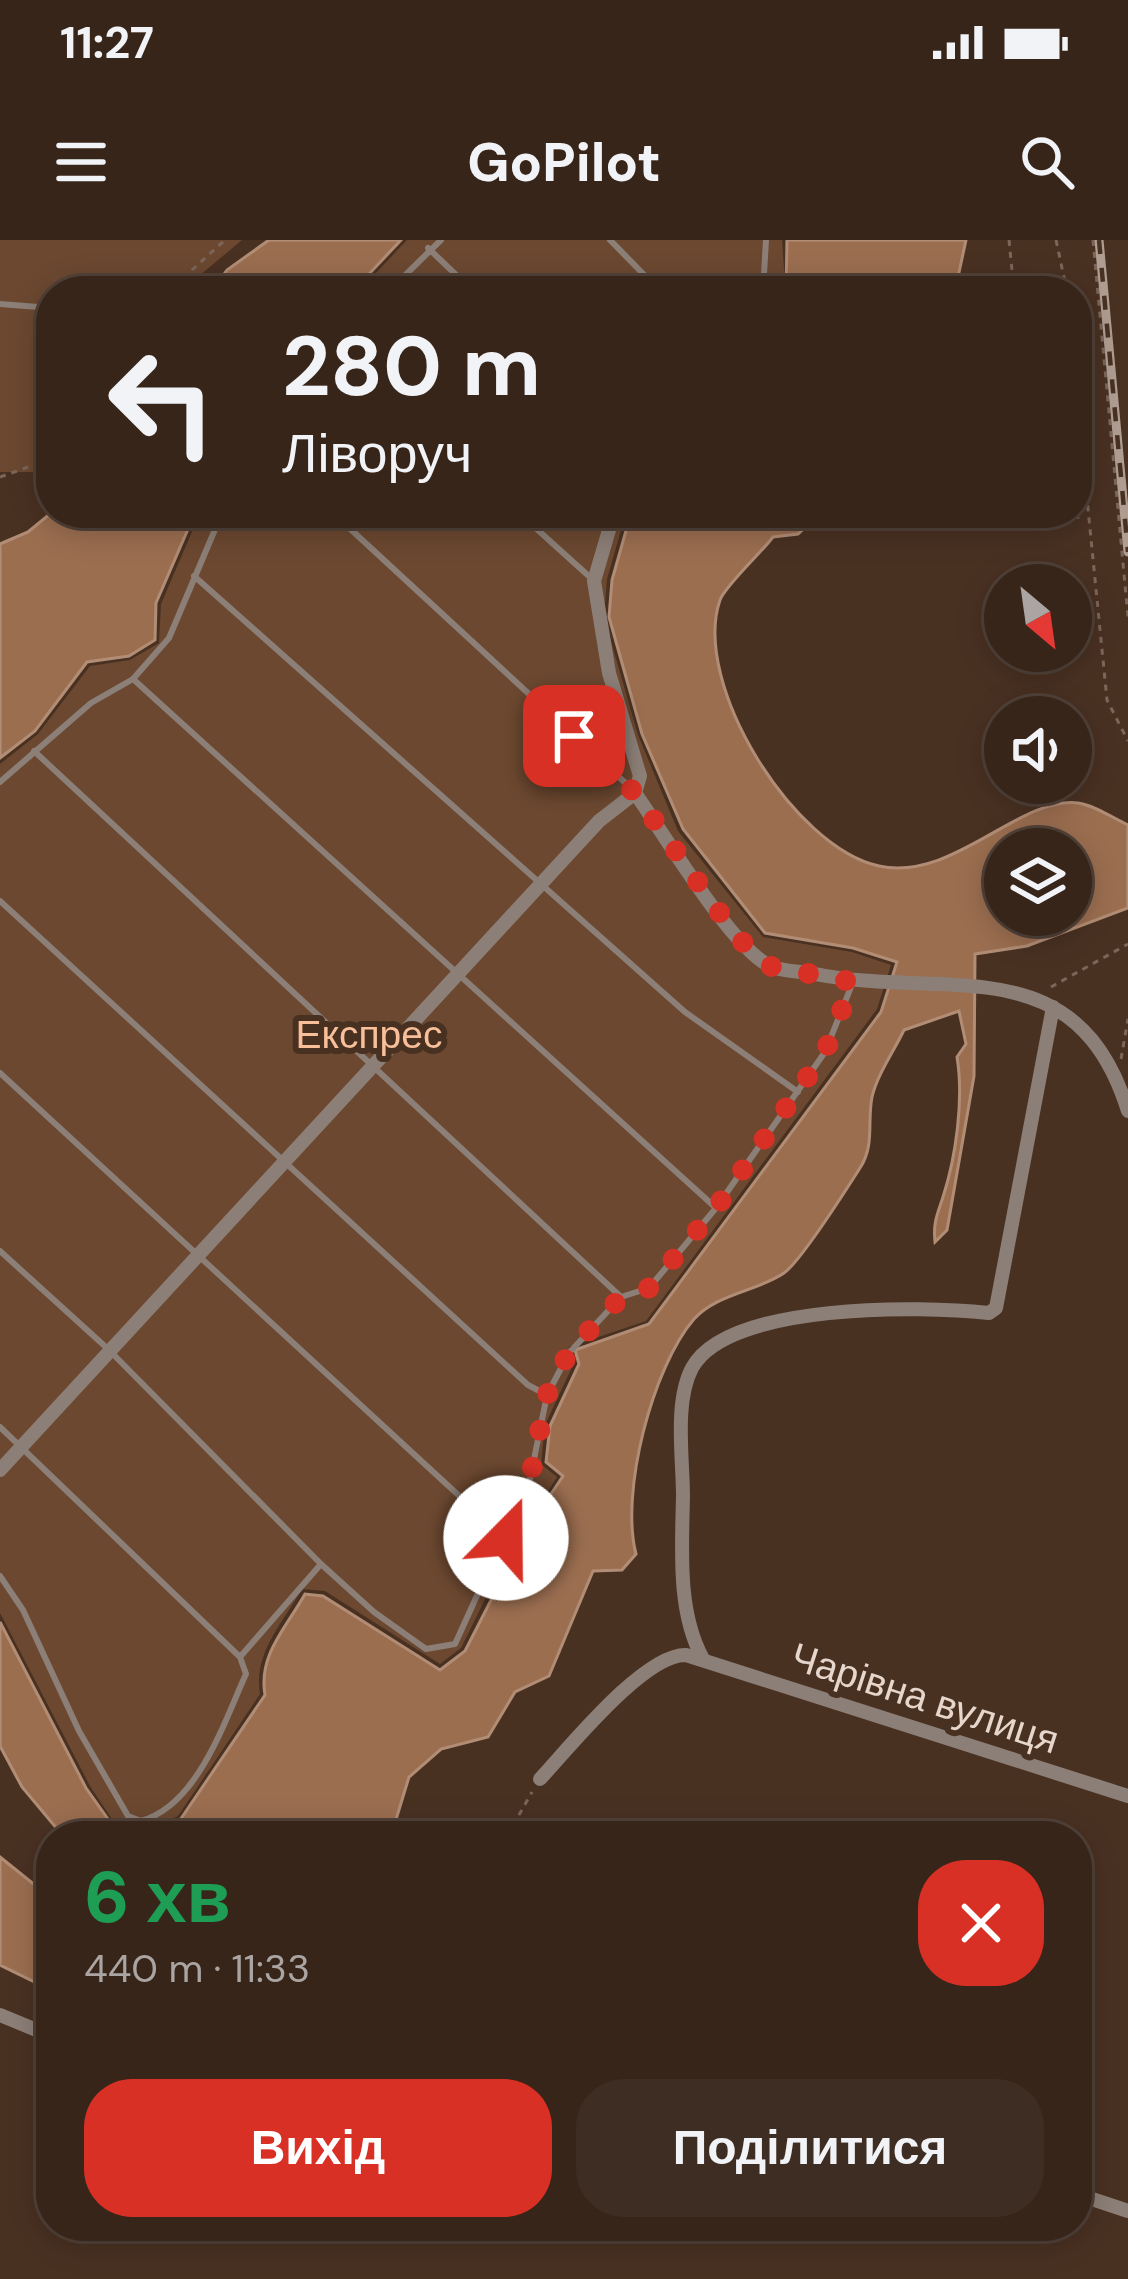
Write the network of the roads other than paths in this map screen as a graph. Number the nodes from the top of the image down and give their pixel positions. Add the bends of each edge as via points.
1 (441, 240) edge
2 (610, 240) edge
3 (766, 240) edge
4 (428, 248) junction
5 (402, 276) edge
6 (457, 276) edge
7 (645, 276) edge
8 (764, 276) edge
9 (0, 304) edge
10 (36, 307) edge
11 (215, 528) edge
12 (349, 528) edge
13 (536, 528) edge
14 (610, 528) edge
15 (194, 577) junction
16 (594, 581) junction
17 (133, 680) junction
18 (34, 752) junction
19 (0, 782) edge
20 (635, 793) junction
21 (544, 881) junction
22 (0, 901) edge
23 (457, 976) junction
24 (853, 982) junction
25 (1053, 1006) junction
26 (374, 1068) junction
27 (0, 1073) edge
28 (799, 1092) junction
29 (1128, 1111) edge
30 (282, 1162) junction
31 (716, 1208) junction
32 (0, 1251) edge
33 (197, 1255) junction
34 (621, 1297) junction
35 (109, 1349) junction
36 (547, 1395) junction
37 (0, 1427) edge
38 (22, 1445) junction
39 (0, 1470) edge
40 (506, 1538) junction
41 (321, 1564) junction
42 (0, 1576) edge
43 (240, 1657) junction
44 (703, 1659) junction
45 (540, 1779) road end
46 (1128, 1796) edge
47 (0, 2015) edge
48 (36, 2030) edge
49 (1092, 2199) edge
50 (1128, 2211) edge

1 - 4 lane
2 - 7 lane
3 - 8 lane
4 - 5 lane
4 - 6 lane
9 - 10 lane
11 - 15 lane
12 - 20 lane
13 - 16 lane
14 - 16 street
15 - 17 lane via 169,638
15 - 21 lane
16 - 20 street via 609,673 640,776
17 - 18 lane via 91,703
17 - 23 lane
18 - 19 lane
18 - 26 lane
20 - 21 street
20 - 24 street via 736,936 769,966
21 - 23 street
21 - 28 lane via 685,1012
22 - 30 lane
23 - 26 street
23 - 31 lane
24 - 25 street via 980,986
24 - 28 lane
25 - 29 street via 1079,1023 1116,1074
25 - 44 street via 998,1296 988,1313 927,1306 753,1325 700,1356 685,1389 682,1554 689,1626
26 - 30 street
26 - 34 lane
27 - 33 lane
28 - 31 lane
30 - 33 street
30 - 36 lane
31 - 34 lane via 649,1288
32 - 35 lane
33 - 35 street
33 - 40 lane
34 - 36 lane via 569,1352
35 - 38 street
35 - 41 lane
36 - 40 lane via 530,1479
37 - 38 lane
38 - 39 street
38 - 43 lane
40 - 41 lane via 455,1644 426,1649
41 - 43 lane
42 - 43 lane via 118,1799 141,1821 165,1811 210,1755 246,1674
44 - 45 street via 665,1659
44 - 46 street, Чарівна вулиця
47 - 48 street
49 - 50 street

